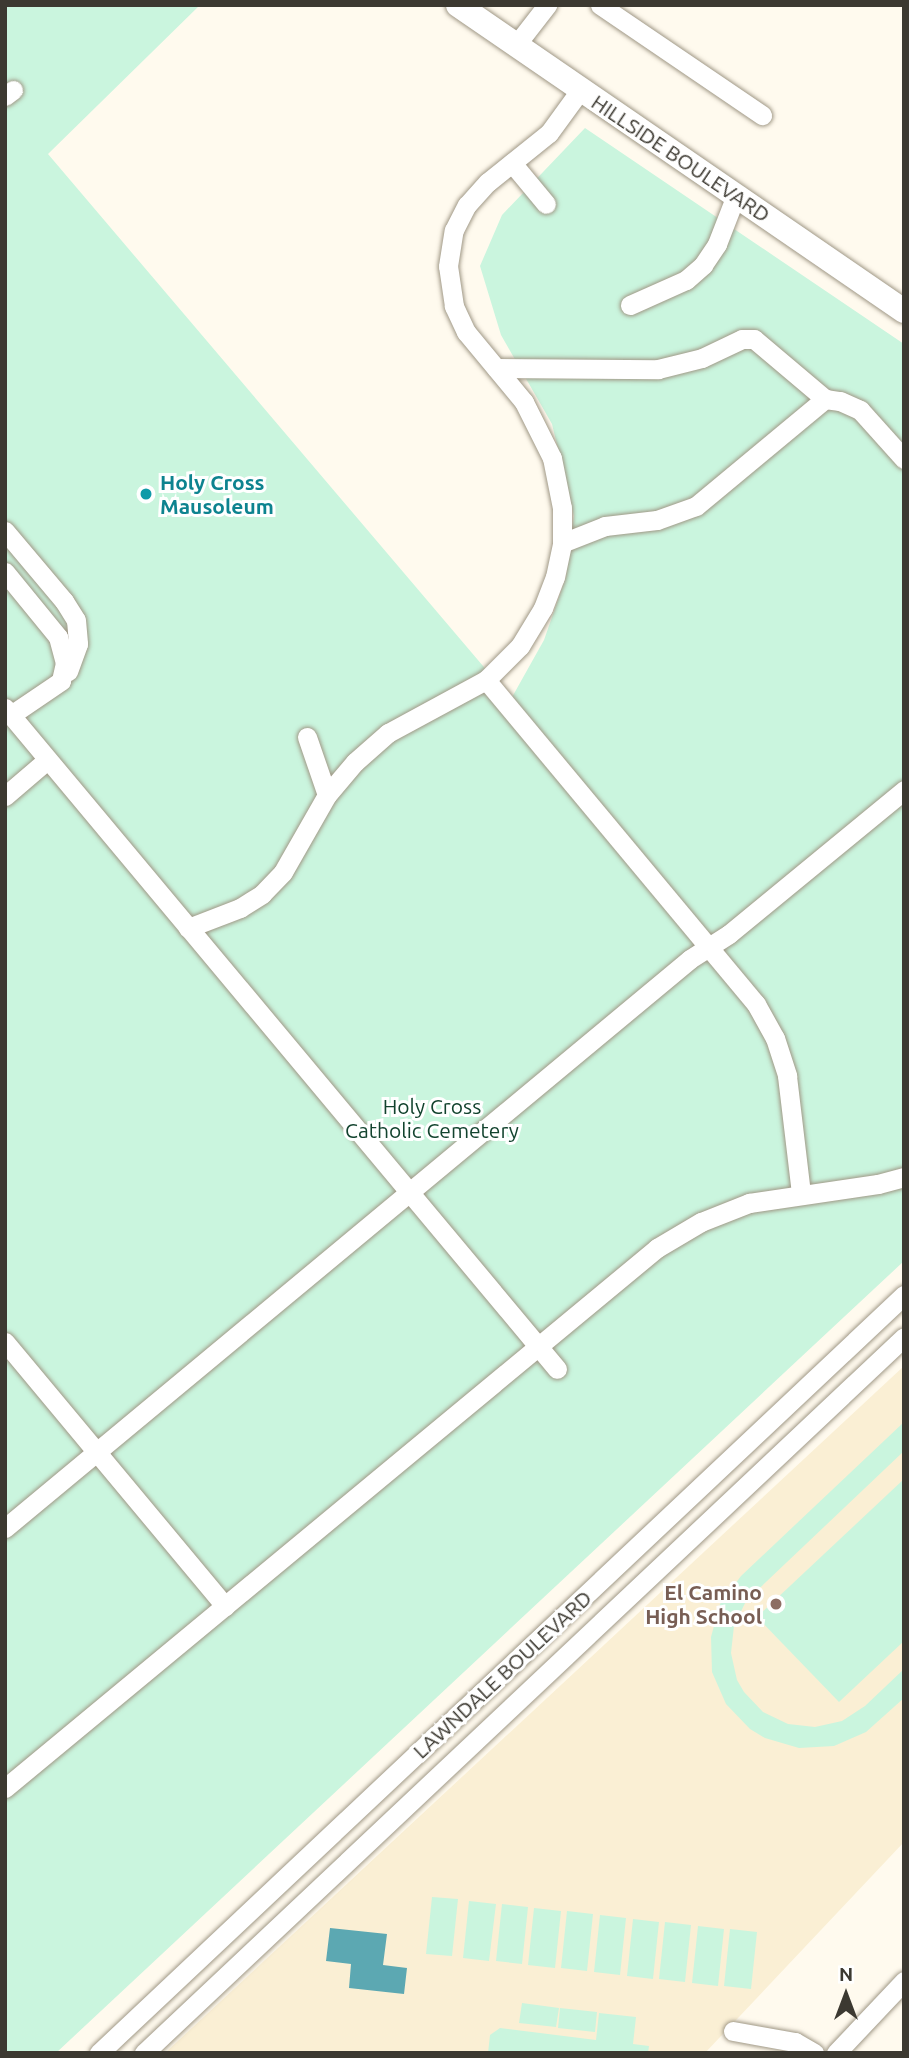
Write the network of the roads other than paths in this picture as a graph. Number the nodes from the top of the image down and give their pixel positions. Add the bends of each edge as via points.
1 (458, 5) edge
2 (547, 5) edge
3 (600, 5) edge
4 (516, 45) junction
5 (581, 89) junction
6 (762, 115) dead end
7 (512, 163) junction
8 (736, 195) junction
9 (546, 204) dead end
10 (630, 304) dead end
11 (904, 311) edge
12 (496, 368) junction
13 (825, 399) junction
14 (904, 459) edge
15 (5, 531) edge
16 (562, 543) junction
17 (5, 572) edge
18 (486, 680) junction
19 (61, 681) junction
20 (8, 711) edge
21 (307, 737) dead end
22 (47, 761) junction
23 (904, 789) edge
24 (327, 795) junction
25 (5, 796) edge
26 (188, 928) junction
27 (710, 946) junction
28 (904, 1177) edge
29 (409, 1193) junction
30 (802, 1193) junction
31 (904, 1296) edge
32 (904, 1337) edge
33 (5, 1342) edge
34 (538, 1345) junction
35 (557, 1369) dead end
36 (97, 1452) junction
37 (5, 1528) edge
38 (225, 1606) junction
39 (5, 1788) edge
40 (904, 1981) edge
41 (733, 2031) dead end
42 (848, 2049) edge
43 (99, 2053) edge
44 (144, 2053) edge
45 (814, 2053) edge

1 - 4 main road, HILLSIDE BOULEVARD
2 - 4 street
3 - 6 street
4 - 5 main road, HILLSIDE BOULEVARD
5 - 7 street via 549,133
5 - 8 main road, HILLSIDE BOULEVARD
7 - 9 street
7 - 12 street via 467,205 454,230 447,266 459,319
8 - 10 street via 717,244 703,265 680,283
8 - 11 main road, HILLSIDE BOULEVARD
12 - 13 street via 658,369 702,358 749,338 766,346
12 - 16 street via 524,402 547,443 560,489
13 - 14 street via 859,410
13 - 16 street via 696,506 657,520 605,526
15 - 19 street via 75,620 78,644
16 - 18 street via 555,577 536,622 520,646
17 - 19 street via 58,637 64,654
18 - 24 street via 388,733
18 - 27 street
19 - 20 street
20 - 22 street
21 - 24 street
22 - 25 street
22 - 26 street
23 - 27 street
24 - 26 street via 273,884 240,908
26 - 29 street
27 - 29 street
27 - 30 street via 752,997 775,1038 789,1086
28 - 30 street via 853,1189
29 - 34 street
29 - 36 street
30 - 34 street via 749,1203 678,1234
31 - 43 street, LAWNDALE BOULEVARD
32 - 44 street, LAWNDALE BOULEVARD
33 - 36 street
34 - 35 street
34 - 38 street
36 - 37 street
36 - 38 street
38 - 39 street
40 - 42 street
41 - 45 street via 795,2042

